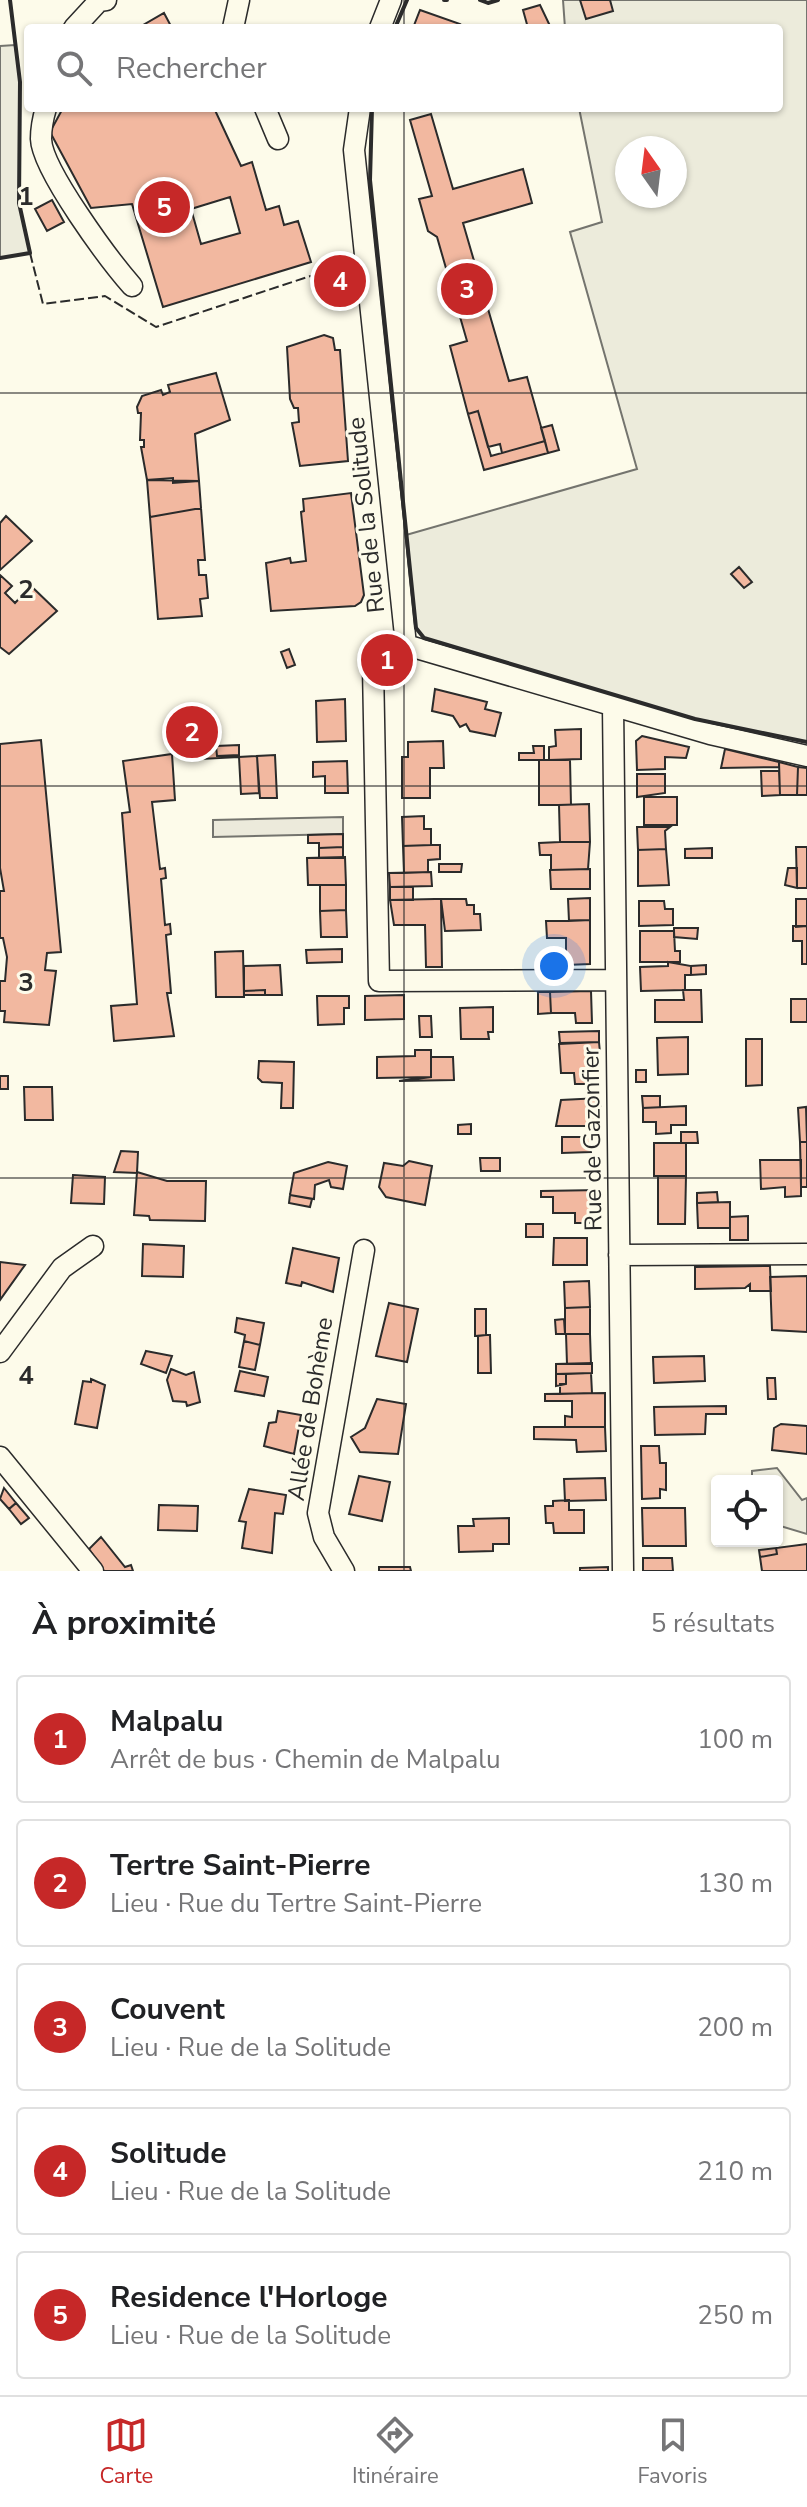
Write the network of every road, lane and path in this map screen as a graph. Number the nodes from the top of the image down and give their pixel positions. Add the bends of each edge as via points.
1 (106, 0) edge
2 (239, 0) edge
3 (391, 0) edge
4 (78, 24) edge
5 (234, 24) edge
6 (382, 24) edge
7 (45, 112) edge
8 (267, 112) edge
9 (359, 112) edge
10 (278, 139) dead end
11 (132, 286) dead end
12 (406, 645) junction
13 (613, 706) junction
14 (807, 756) edge
15 (616, 980) junction
16 (93, 1246) dead end
17 (364, 1250) dead end
18 (807, 1254) edge
19 (619, 1255) junction
20 (0, 1352) edge
21 (0, 1457) edge
22 (93, 1571) edge
23 (344, 1571) edge
24 (623, 1571) edge

1 - 4 street
2 - 5 street
3 - 6 street
7 - 11 street via 41,141 53,170 102,252
8 - 10 street
9 - 12 street, Rue de la Solitude via 354,150
12 - 13 street
12 - 15 street via 373,667 379,981
13 - 14 street
13 - 15 street, Rue de Gazonfier
15 - 19 street, Rue de Gazonfier
16 - 20 street via 62,1268
17 - 23 street, Allée de Bohème via 318,1513 324,1537
18 - 19 street
19 - 24 street, Rue de Gazonfier
21 - 22 street

